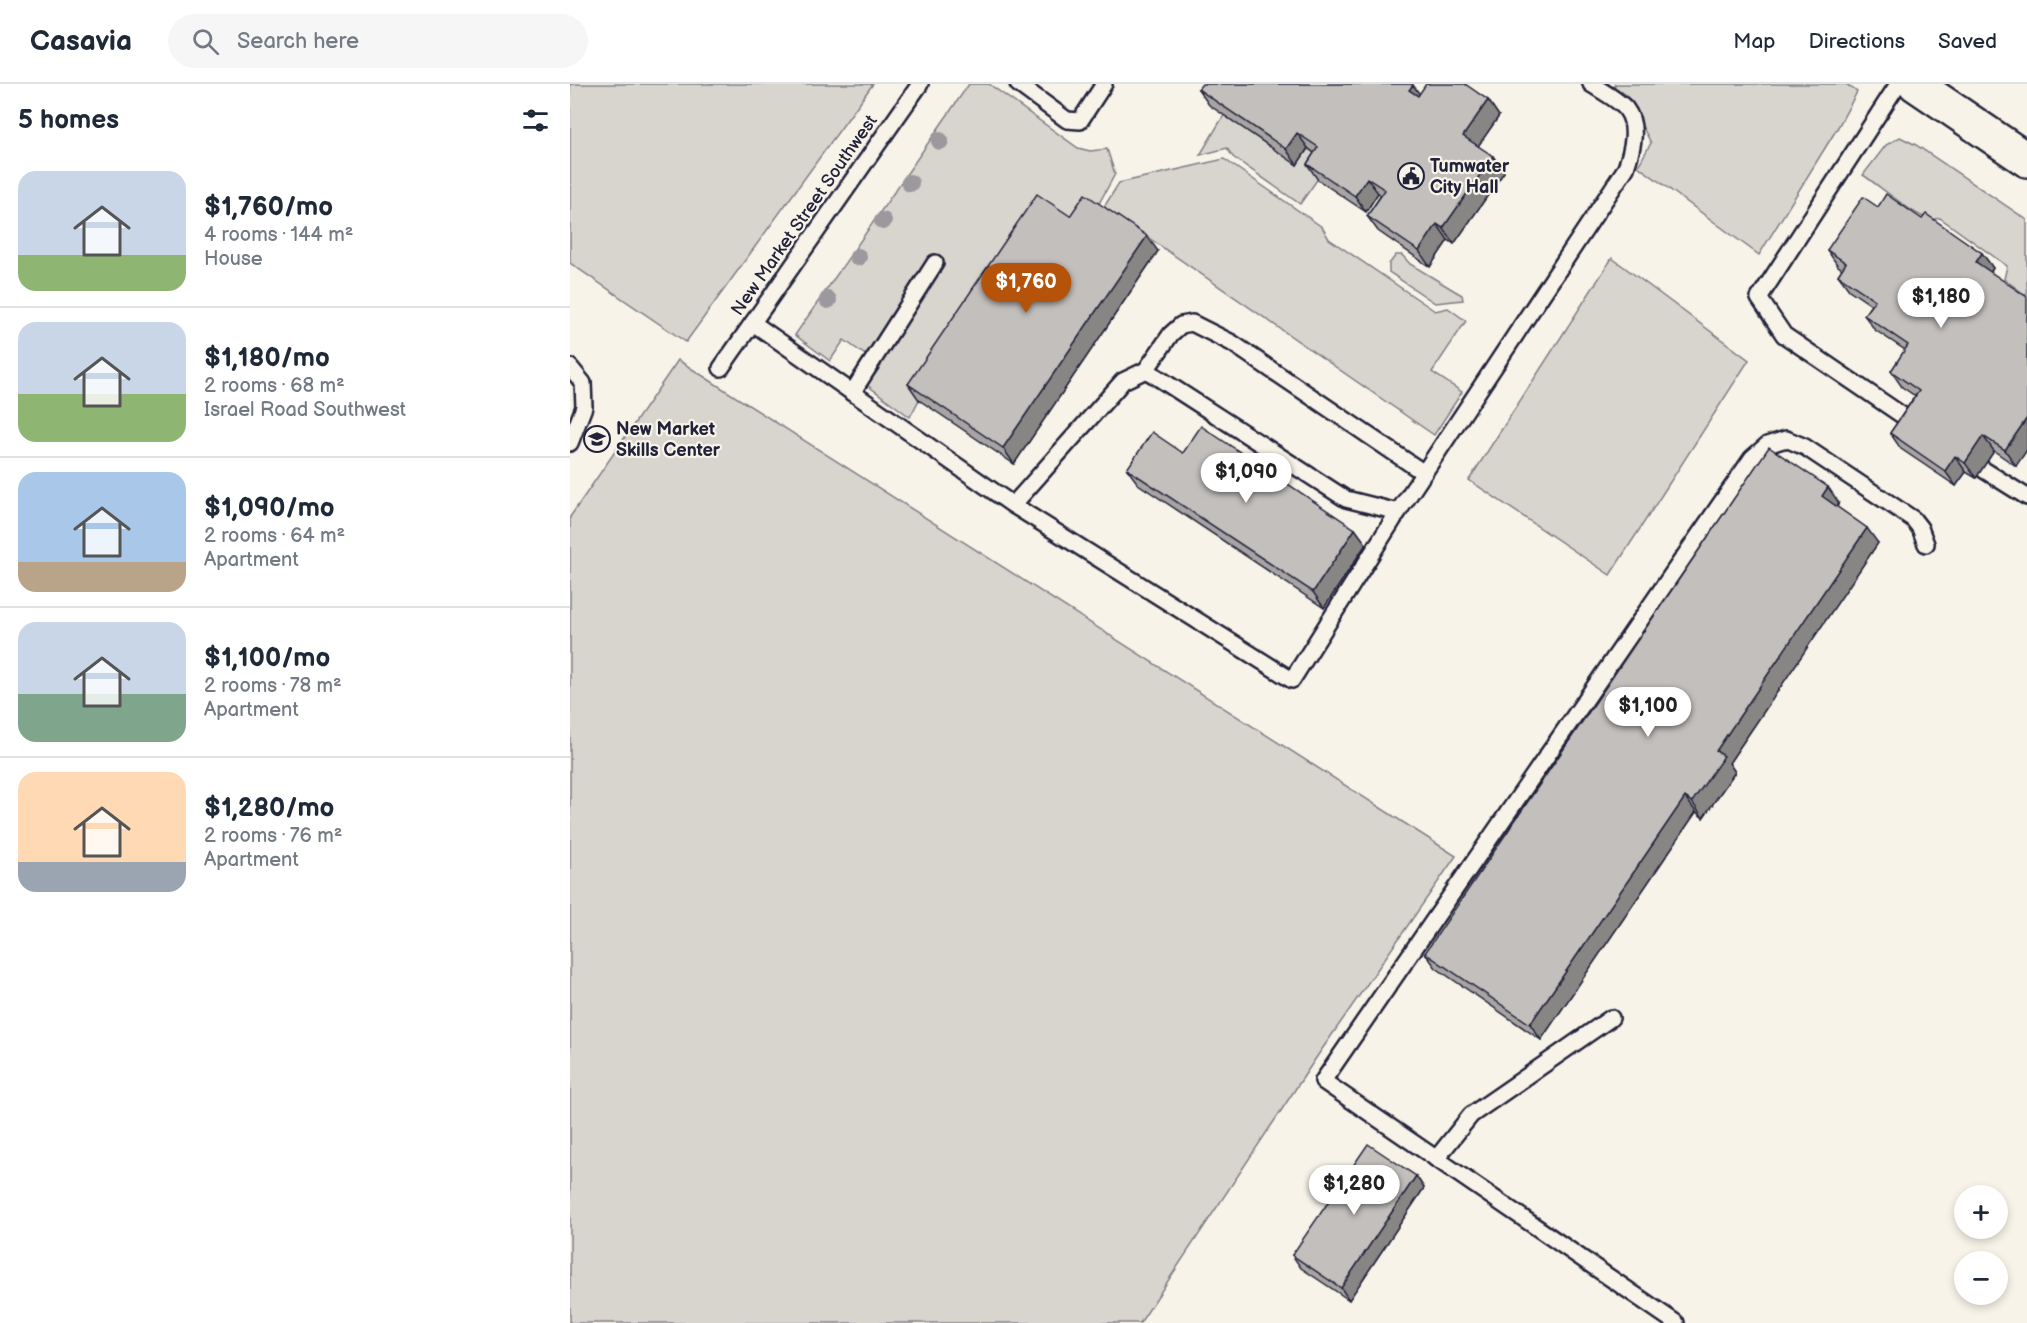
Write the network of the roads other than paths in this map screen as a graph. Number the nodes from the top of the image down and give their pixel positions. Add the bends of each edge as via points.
1 (920, 84) edge
2 (1018, 84) edge
3 (1104, 84) edge
4 (1591, 84) edge
5 (1898, 84) edge
6 (1932, 89) edge
7 (2027, 160) edge
8 (935, 263) dead end
9 (753, 322) junction
10 (570, 367) edge
11 (721, 368) dead end
12 (1146, 370) junction
13 (852, 393) junction
14 (1912, 422) edge
15 (570, 443) edge
16 (1984, 470) dead end
17 (1424, 473) junction
18 (2027, 497) edge
19 (1013, 505) junction
20 (1398, 512) junction
21 (1926, 544) dead end
22 (1611, 1018) dead end
23 (1437, 1159) junction
24 (1676, 1323) edge

1 - 9 lane, New Market Street Southwest
2 - 3 lane via 1067,120 1080,121
4 - 17 lane via 1626,108 1634,130 1626,168
5 - 14 lane via 1759,298 1784,335
6 - 7 street
8 - 13 lane
9 - 11 lane, New Market Street Southwest
9 - 13 lane
10 - 15 lane via 583,383 584,406
12 - 17 lane via 1171,334 1181,325 1192,323 1232,343
12 - 19 lane via 1123,381
12 - 20 lane via 1346,499
13 - 19 lane
16 - 18 lane
17 - 20 lane
19 - 20 lane via 1292,680
21 - 23 lane via 1913,519 1804,447 1786,439 1767,445 1752,458 1323,1081
22 - 23 lane via 1471,1115
23 - 24 lane

